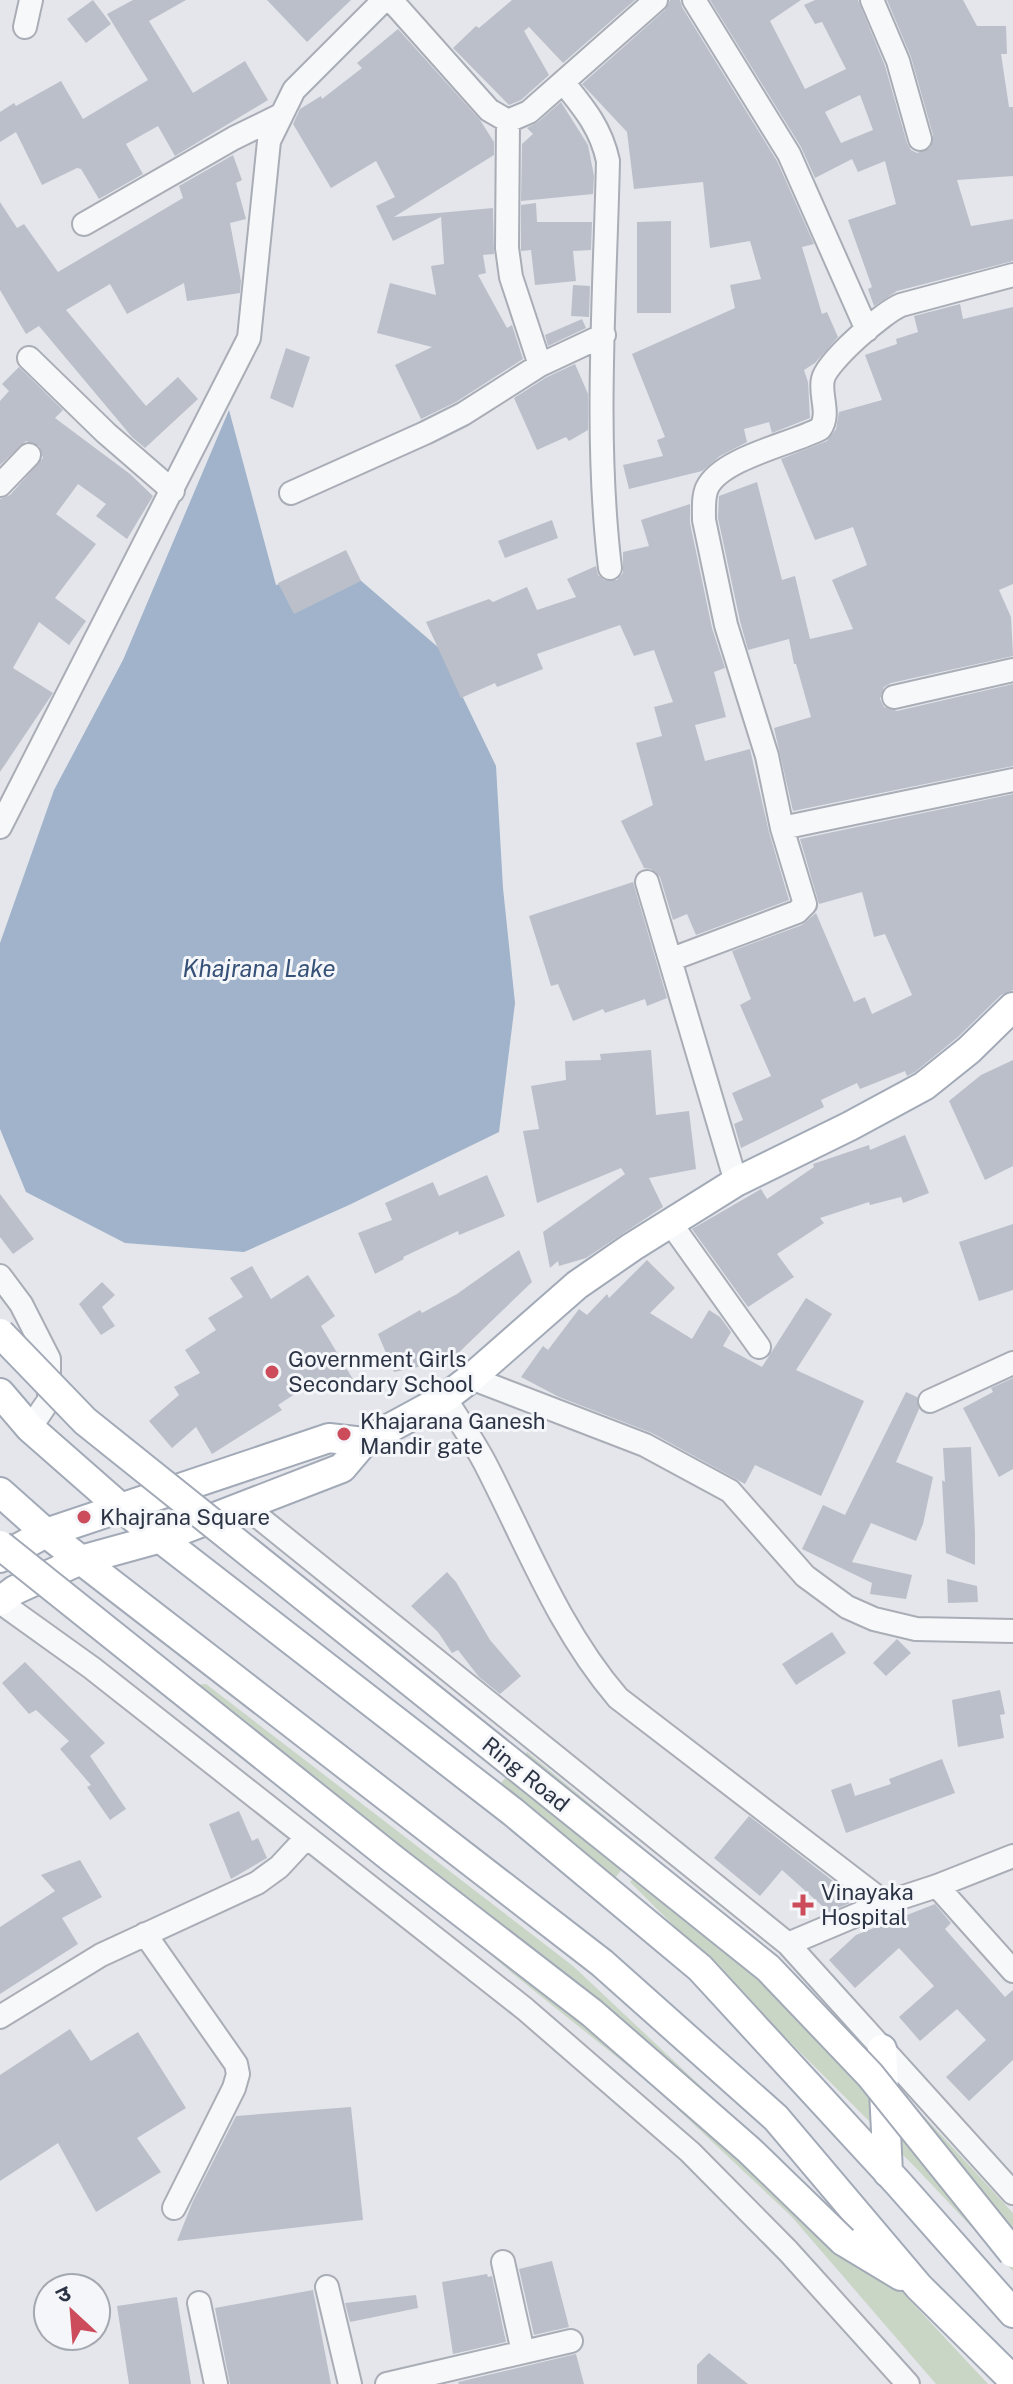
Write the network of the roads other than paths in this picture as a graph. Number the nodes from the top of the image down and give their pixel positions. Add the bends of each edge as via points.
1 (31, 0) edge
2 (384, 0) edge
3 (391, 0) edge
4 (656, 0) edge
5 (694, 0) edge
6 (872, 0) edge
7 (25, 27) dead end
8 (563, 82) junction
9 (281, 115) junction
10 (508, 121) junction
11 (920, 139) dead end
12 (84, 224) dead end
13 (1013, 275) edge
14 (867, 330) junction
15 (604, 335) junction
16 (29, 358) dead end
17 (540, 365) junction
18 (29, 455) dead end
19 (0, 485) edge
20 (173, 491) junction
21 (291, 493) dead end
22 (610, 568) dead end
23 (1013, 670) edge
24 (894, 697) dead end
25 (1013, 780) edge
26 (0, 827) edge
27 (782, 828) junction
28 (647, 882) dead end
29 (672, 959) junction
30 (1013, 1007) edge
31 (736, 1182) junction
32 (669, 1221) junction
33 (0, 1276) edge
34 (0, 1333) edge
35 (759, 1347) dead end
36 (1013, 1363) edge
37 (471, 1378) junction
38 (0, 1393) edge
39 (445, 1398) junction
40 (930, 1401) dead end
41 (30, 1428) junction
42 (364, 1442) junction
43 (0, 1492) edge
44 (245, 1506) junction
45 (120, 1507) junction
46 (46, 1533) junction
47 (161, 1538) junction
48 (0, 1545) edge
49 (0, 1558) edge
50 (81, 1560) junction
51 (0, 1601) edge
52 (1013, 1631) edge
53 (306, 1838) junction
54 (1004, 1860) edge
55 (1013, 1878) edge
56 (937, 1886) junction
57 (885, 1903) junction
58 (145, 1934) junction
59 (788, 1944) junction
60 (1013, 1971) edge
61 (0, 2017) edge
62 (882, 2049) junction
63 (888, 2173) junction
64 (1013, 2193) edge
65 (174, 2208) dead end
66 (1013, 2253) edge
67 (503, 2262) dead end
68 (327, 2287) dead end
69 (919, 2287) junction
70 (199, 2303) dead end
71 (1013, 2313) edge
72 (571, 2341) dead end
73 (523, 2352) junction
74 (1013, 2380) edge
75 (216, 2384) edge
76 (350, 2384) edge
77 (387, 2384) edge
78 (908, 2384) edge

1 - 7 street
2 - 9 street via 294,90
3 - 10 street via 489,110
4 - 8 street
5 - 14 street via 789,154
6 - 11 street via 898,61
8 - 10 street via 529,112
8 - 15 street via 594,121 608,161
9 - 12 street
9 - 20 street via 269,141 249,338
10 - 17 street via 507,248 511,277
13 - 14 street via 901,305
14 - 27 street via 823,377 825,419 820,429 737,463 718,475 704,502 726,625 767,756
15 - 17 street
15 - 22 street via 604,519
16 - 20 street
17 - 21 street via 463,414
18 - 19 street
20 - 26 street
23 - 24 street
25 - 27 street
27 - 29 street via 805,907
28 - 29 street
29 - 31 street
30 - 31 main road via 924,1086
31 - 32 main road
32 - 35 street
32 - 37 main road via 577,1285
33 - 41 street via 49,1359 49,1400
34 - 66 main road, Ring Road, bridge via 85,1421 768,1968 870,2075
36 - 40 street
37 - 39 main road
37 - 52 street via 645,1445 730,1491 805,1576 847,1607 916,1629
38 - 41 main road, Ring Road
39 - 42 main road
39 - 57 street via 486,1465 563,1621 618,1698
41 - 45 main road, Ring Road
42 - 44 main road via 342,1468
42 - 45 main road via 329,1438
43 - 46 main road
44 - 47 main road
44 - 59 street
45 - 46 main road
45 - 47 main road, Ring Road
46 - 49 main road
46 - 50 main road
47 - 50 main road
47 - 63 main road, Ring Road via 513,1812 700,1968
48 - 69 main road, bridge via 592,2013 749,2150 843,2241
50 - 51 main road
50 - 69 main road via 602,1963 776,2118
51 - 53 street
53 - 58 street via 257,1883
53 - 78 street via 525,2009 690,2152
54 - 55 street
54 - 56 street
56 - 57 street
56 - 60 street
57 - 59 street
58 - 61 street
58 - 65 street via 238,2074
59 - 62 street
62 - 63 main road
62 - 64 street
63 - 71 main road, Ring Road
67 - 73 street
68 - 76 street
69 - 74 main road
70 - 75 street
72 - 73 street
73 - 77 street

